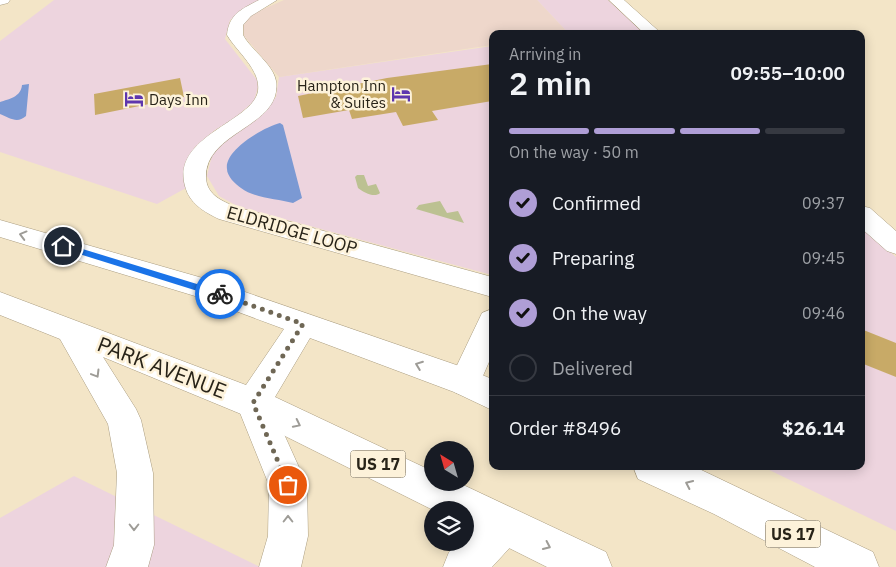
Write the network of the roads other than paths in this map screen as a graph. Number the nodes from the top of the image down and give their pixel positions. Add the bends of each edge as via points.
1 (270, 0) edge
2 (616, 0) edge
3 (650, 30) edge
4 (865, 218) edge
5 (0, 228) edge
6 (896, 245) edge
7 (489, 286) edge
8 (0, 303) edge
9 (303, 324) junction
10 (71, 332) junction
11 (489, 337) edge
12 (479, 389) edge
13 (253, 403) junction
14 (660, 470) edge
15 (503, 526) junction
16 (128, 567) edge
17 (280, 567) edge
18 (464, 567) edge
19 (591, 567) edge
20 (858, 567) edge

1 - 7 main road, ELDRIDGE LOOP via 241,16 234,31 236,40 266,75 268,91 252,114 214,140 199,159 194,177 202,197 228,213
2 - 3 main road
4 - 6 main road
9 -> 5 main road via 203,288
8 - 10 main road, PARK AVENUE / US 17
12 -> 9 main road
9 - 13 main road
10 - 13 main road, PARK AVENUE / US 17
10 -> 16 main road via 124,420 135,473 134,545
11 - 12 main road
13 -> 15 main road, PARK AVENUE / US 17
17 -> 13 main road via 288,536 288,485
20 -> 14 main road, US 17
15 - 18 main road
15 -> 19 main road, PARK AVENUE / US 17

